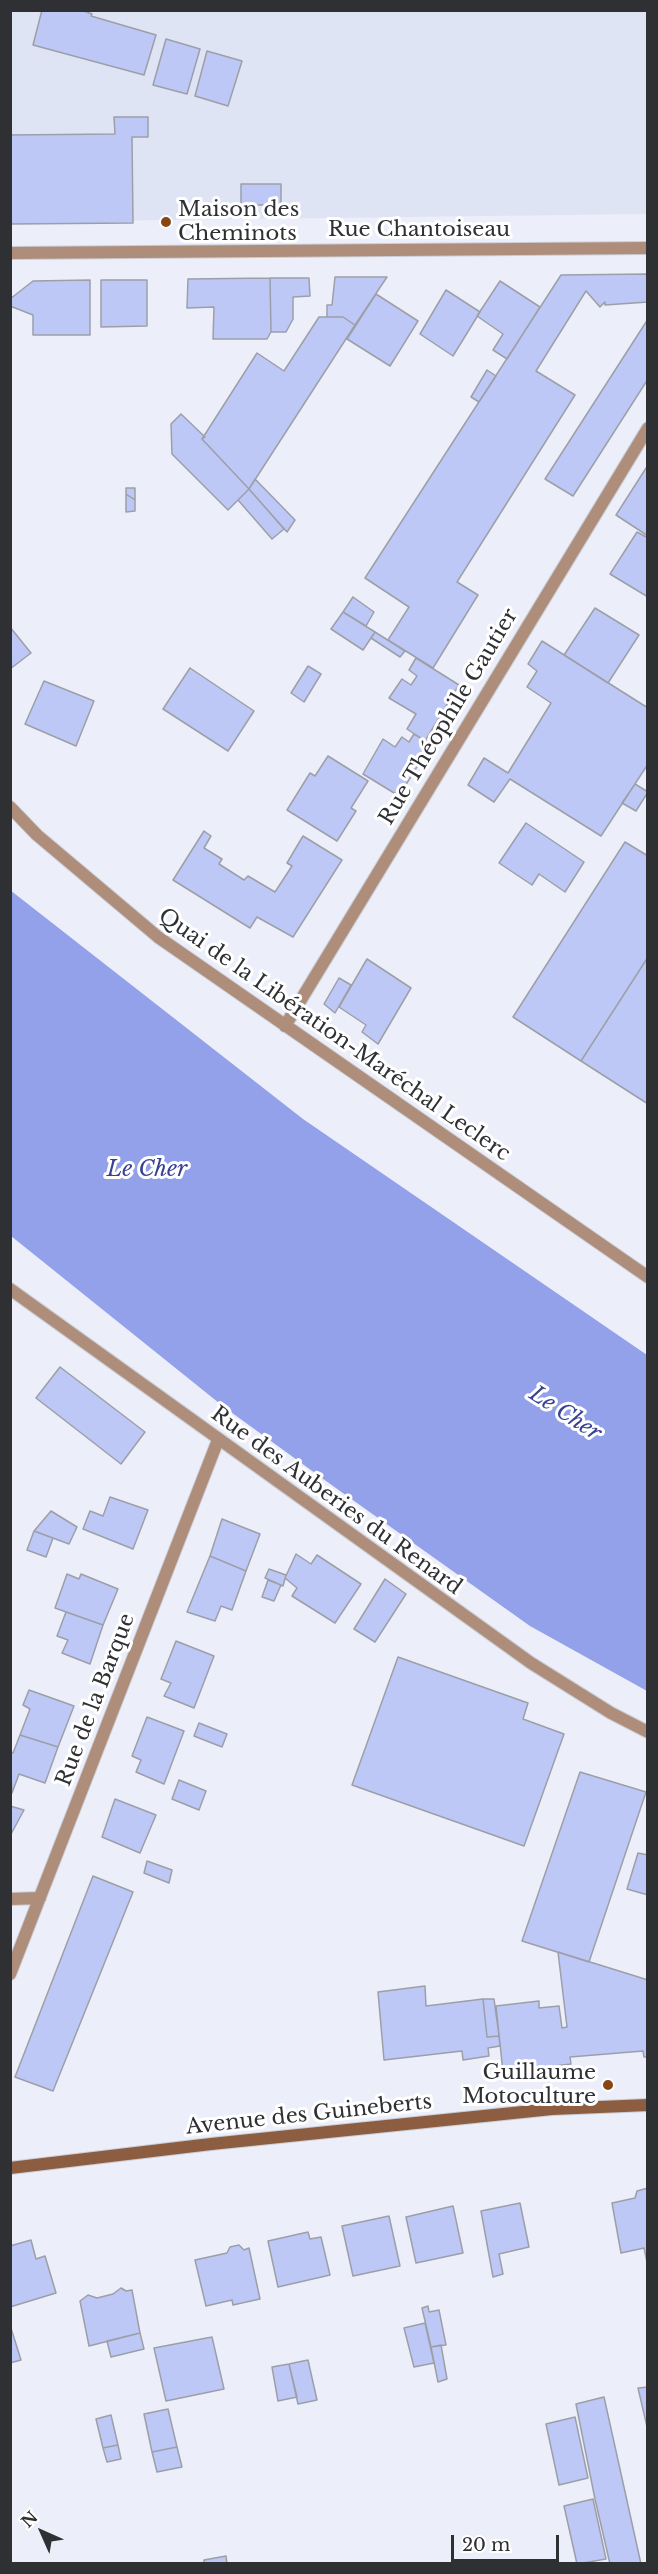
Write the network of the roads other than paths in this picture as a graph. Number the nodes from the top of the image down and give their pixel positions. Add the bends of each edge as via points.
1 (648, 248) edge
2 (10, 254) edge
3 (648, 428) edge
4 (10, 807) edge
5 (285, 1026) junction
6 (648, 1277) edge
7 (10, 1289) edge
8 (218, 1440) junction
9 (648, 1732) edge
10 (40, 1898) junction
11 (10, 1899) edge
12 (10, 1974) edge
13 (648, 2105) edge
14 (10, 2168) edge

1 - 2 street, Rue Chantoiseau
3 - 5 street, Rue Théophile Gautier
4 - 5 street, Quai de la Libération-Maréchal Leclerc via 37,835 158,937
5 - 6 street, Quai de la Libération-Maréchal Leclerc
7 - 8 street, Rue des Auberies du Renard
8 - 9 street, Rue des Auberies du Renard via 531,1664
8 - 10 street, Rue de la Barque
10 - 11 street
10 - 12 street, Rue de la Barque
13 - 14 street, Avenue des Guineberts via 543,2110

